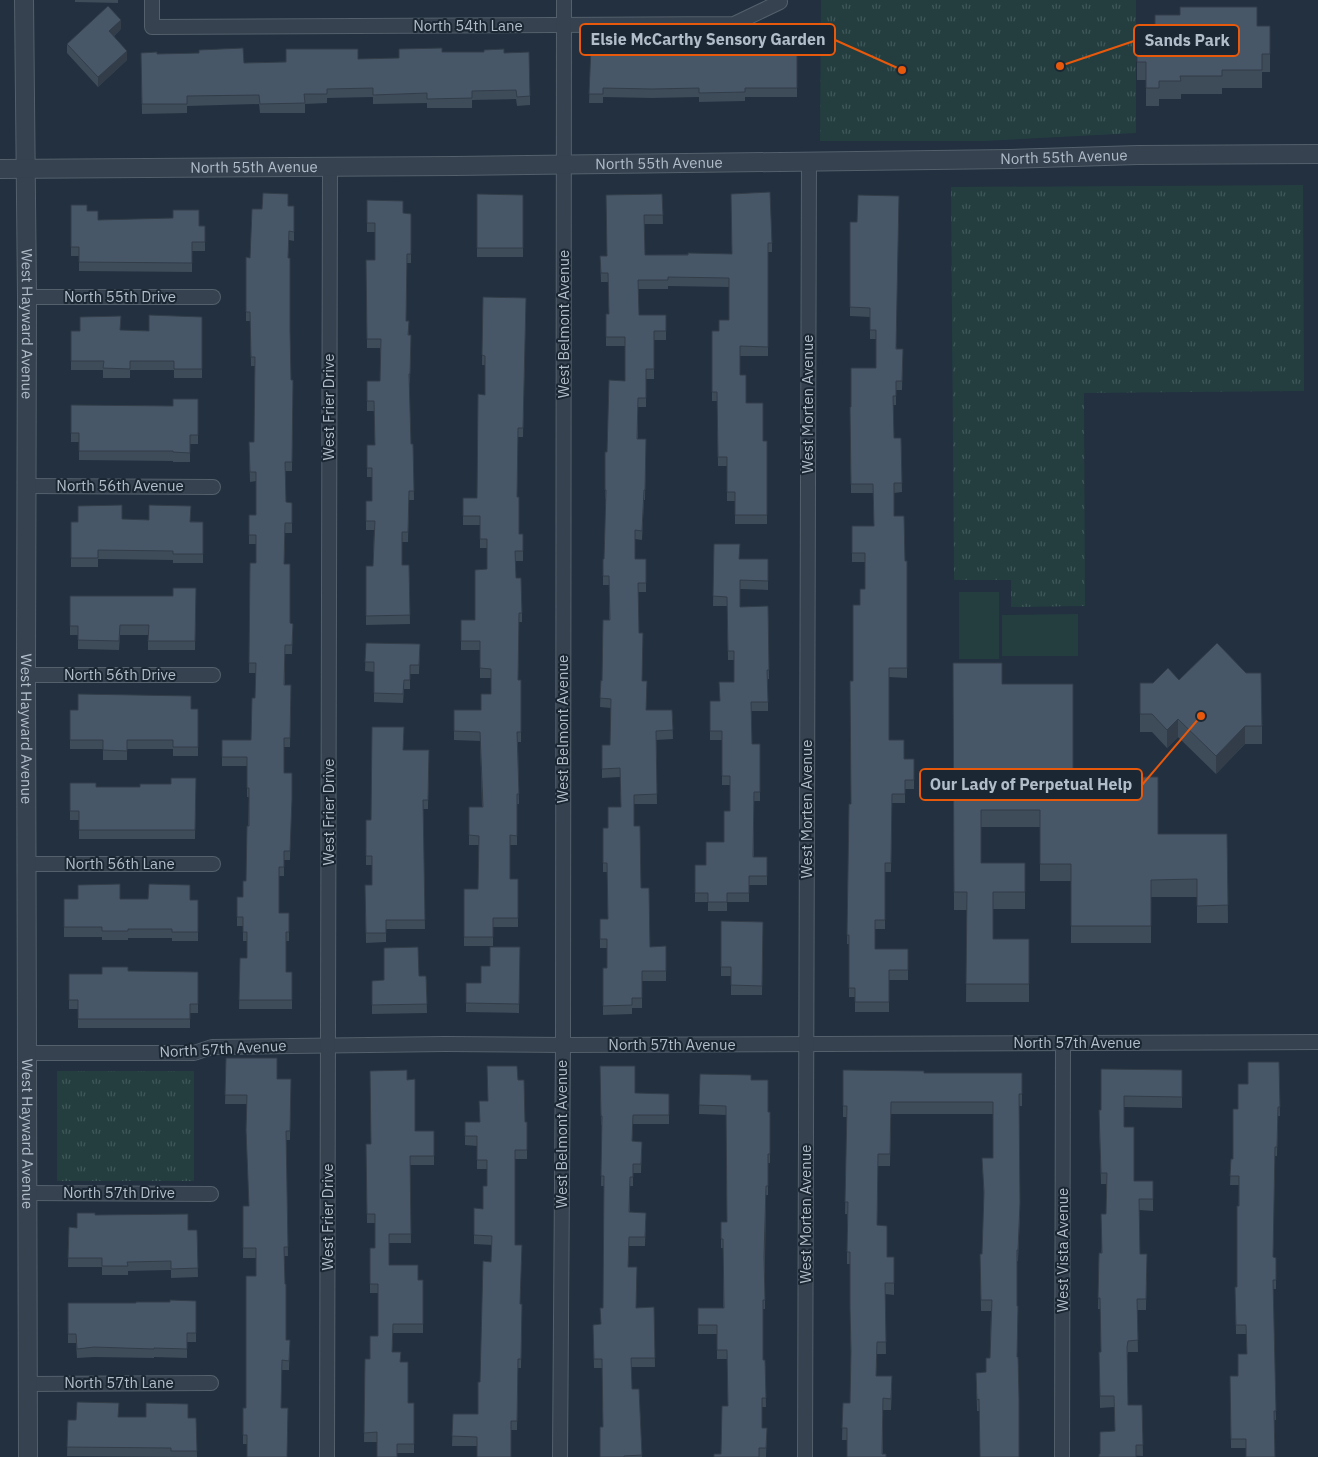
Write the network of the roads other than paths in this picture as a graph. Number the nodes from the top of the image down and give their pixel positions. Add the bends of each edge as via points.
1 (24, 0) edge
2 (152, 0) edge
3 (564, 0) edge
4 (780, 2) dead end
5 (564, 26) junction
6 (1318, 154) edge
7 (809, 162) junction
8 (564, 165) junction
9 (330, 167) junction
10 (0, 169) edge
11 (26, 169) junction
12 (27, 298) junction
13 (213, 298) dead end
14 (27, 486) junction
15 (212, 487) dead end
16 (26, 675) junction
17 (213, 675) dead end
18 (27, 864) junction
19 (213, 864) dead end
20 (1318, 1042) edge
21 (1063, 1043) junction
22 (807, 1044) junction
23 (563, 1045) junction
24 (328, 1046) junction
25 (28, 1053) junction
26 (28, 1193) junction
27 (211, 1194) dead end
28 (211, 1383) dead end
29 (28, 1384) junction
30 (28, 1457) edge
31 (327, 1457) edge
32 (560, 1457) edge
33 (805, 1457) edge
34 (1062, 1457) edge

1 - 11 street, West Hayward Avenue
2 - 5 street, North 54th Lane via 152,27
3 - 5 street, West Belmont Avenue
4 - 5 street, North 54th Lane via 734,24
5 - 8 street, West Belmont Avenue
6 - 7 street, North 55th Avenue
7 - 8 street, North 55th Avenue
7 - 22 street, West Morten Avenue
8 - 9 street, North 55th Avenue
8 - 23 street, West Belmont Avenue
9 - 11 street, North 55th Avenue
9 - 24 street, West Frier Drive
10 - 11 street, North 55th Avenue
11 - 12 street, West Hayward Avenue
12 - 13 street, North 55th Drive
12 - 14 street, West Hayward Avenue
14 - 15 street, North 56th Avenue
14 - 16 street, West Hayward Avenue
16 - 17 street, North 56th Drive
16 - 18 street, West Hayward Avenue
18 - 19 street, North 56th Lane
18 - 25 street, West Hayward Avenue
20 - 21 street, North 57th Avenue
21 - 22 street, North 57th Avenue
21 - 34 street, West Vista Avenue
22 - 23 street, North 57th Avenue
22 - 33 street, West Morten Avenue
23 - 24 street, North 57th Avenue
23 - 32 street, West Belmont Avenue
24 - 25 street, North 57th Avenue via 212,1047 194,1053
24 - 31 street, West Frier Drive
25 - 26 street, West Hayward Avenue
26 - 27 street, North 57th Drive
26 - 29 street, West Hayward Avenue
28 - 29 street, North 57th Lane
29 - 30 street, West Hayward Avenue

